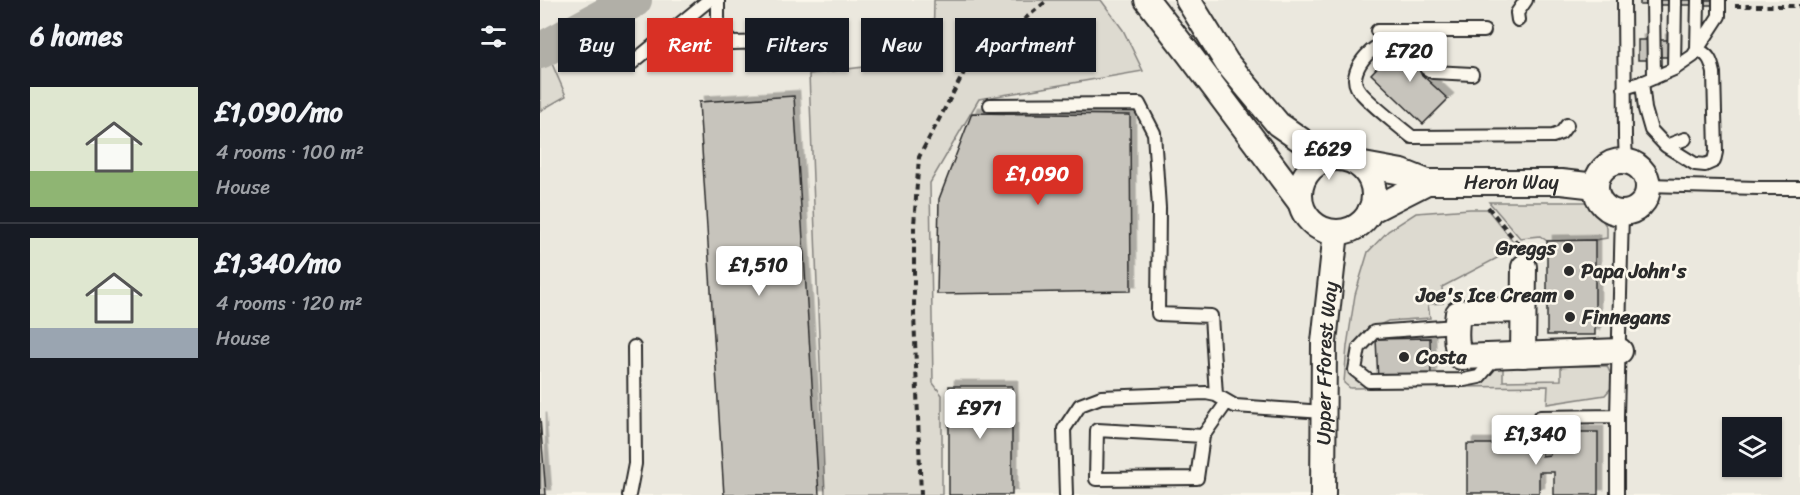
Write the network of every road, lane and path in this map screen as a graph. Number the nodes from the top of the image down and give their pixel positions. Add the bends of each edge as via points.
1 (709, 0) edge
2 (717, 0) edge
3 (1048, 0) edge
4 (1147, 0) edge
5 (1188, 0) edge
6 (1526, 0) edge
7 (1624, 0) edge
8 (1653, 0) edge
9 (1675, 0) edge
10 (1698, 0) edge
11 (1719, 0) edge
12 (1800, 6) edge
13 (1719, 16) junction
14 (1518, 20) dead end
15 (1377, 31) dead end
16 (1484, 31) dead end
17 (745, 42) edge
18 (1697, 50) junction
19 (1411, 54) dead end
20 (635, 61) edge
21 (1426, 68) dead end
22 (1672, 73) junction
23 (1472, 74) dead end
24 (1648, 80) junction
25 (1624, 88) junction
26 (990, 105) dead end
27 (1567, 125) dead end
28 (1685, 139) dead end
29 (1666, 146) junction
30 (1346, 161) junction
31 (1626, 162) junction
32 (1427, 182) junction
33 (1647, 185) junction
34 (1596, 186) junction
35 (1800, 188) edge
36 (1300, 202) junction
37 (1488, 207) dead end
38 (1370, 211) junction
39 (1622, 213) junction
40 (1336, 232) junction
41 (1521, 256) joint
42 (1523, 310) junction
43 (1456, 326) junction
44 (634, 347) dead end
45 (1620, 351) junction
46 (1523, 355) junction
47 (1496, 357) junction
48 (1222, 398) junction
49 (1324, 412) junction
50 (1617, 416) junction
51 (1540, 417) dead end
52 (1203, 436) junction
53 (629, 495) edge
54 (921, 495) edge
55 (1066, 495) edge
56 (1323, 495) edge
57 (1617, 495) edge

1 - 20 lane
2 - 17 lane via 718,29 732,42
3 - 54 path via 968,65 919,157 914,314
4 - 36 street
5 - 30 street via 1227,63 1278,124 1311,147
6 - 14 lane via 1517,13
7 - 25 lane
8 - 24 lane
9 - 22 lane
10 - 18 lane
11 - 13 lane
12 - 13 path via 1735,6
13 - 18 lane
15 - 16 lane
18 - 22 lane
18 - 29 lane via 1707,55 1714,73 1714,160 1705,165 1695,164
19 - 27 lane via 1399,42 1379,44 1356,69 1355,77 1363,95 1412,137 1553,136 1562,133
21 - 23 lane via 1433,72
22 - 24 lane
24 - 25 lane
24 - 29 lane via 1644,109 1651,130
25 - 31 lane
26 - 48 lane via 1138,104 1154,133 1159,208 1158,314 1211,316
28 - 29 lane
30 - 32 street, Heron Way via 1402,172
30 - 36 street via 1322,160 1312,167 1304,177
30 - 38 street via 1366,171 1371,180 1374,201
31 - 33 street via 1641,170
31 - 34 street via 1609,164
32 - 34 street, Heron Way via 1561,182
32 - 38 street, Heron Way
33 - 35 lane
33 - 39 street via 1638,207
34 - 39 street via 1606,208
36 - 40 street via 1313,223
37 - 41 path
38 - 40 street via 1356,227
39 - 45 lane
40 - 49 street, Upper Fforest Way via 1324,342
41 - 42 street
42 - 43 street via 1458,314
42 - 46 street
43 - 47 street via 1461,357
43 - 47 lane via 1374,332 1359,348 1355,370 1369,381 1464,380 1479,377
44 - 53 lane via 634,464
45 - 46 street
45 - 50 lane
46 - 47 street
48 - 49 lane via 1235,406
48 - 52 lane
48 - 55 lane via 1206,393 1101,397 1080,405 1064,429
49 - 56 street, Upper Fforest Way
50 - 51 lane
50 - 57 lane
52 - 52 lane via 1197,478 1096,479 1097,430

